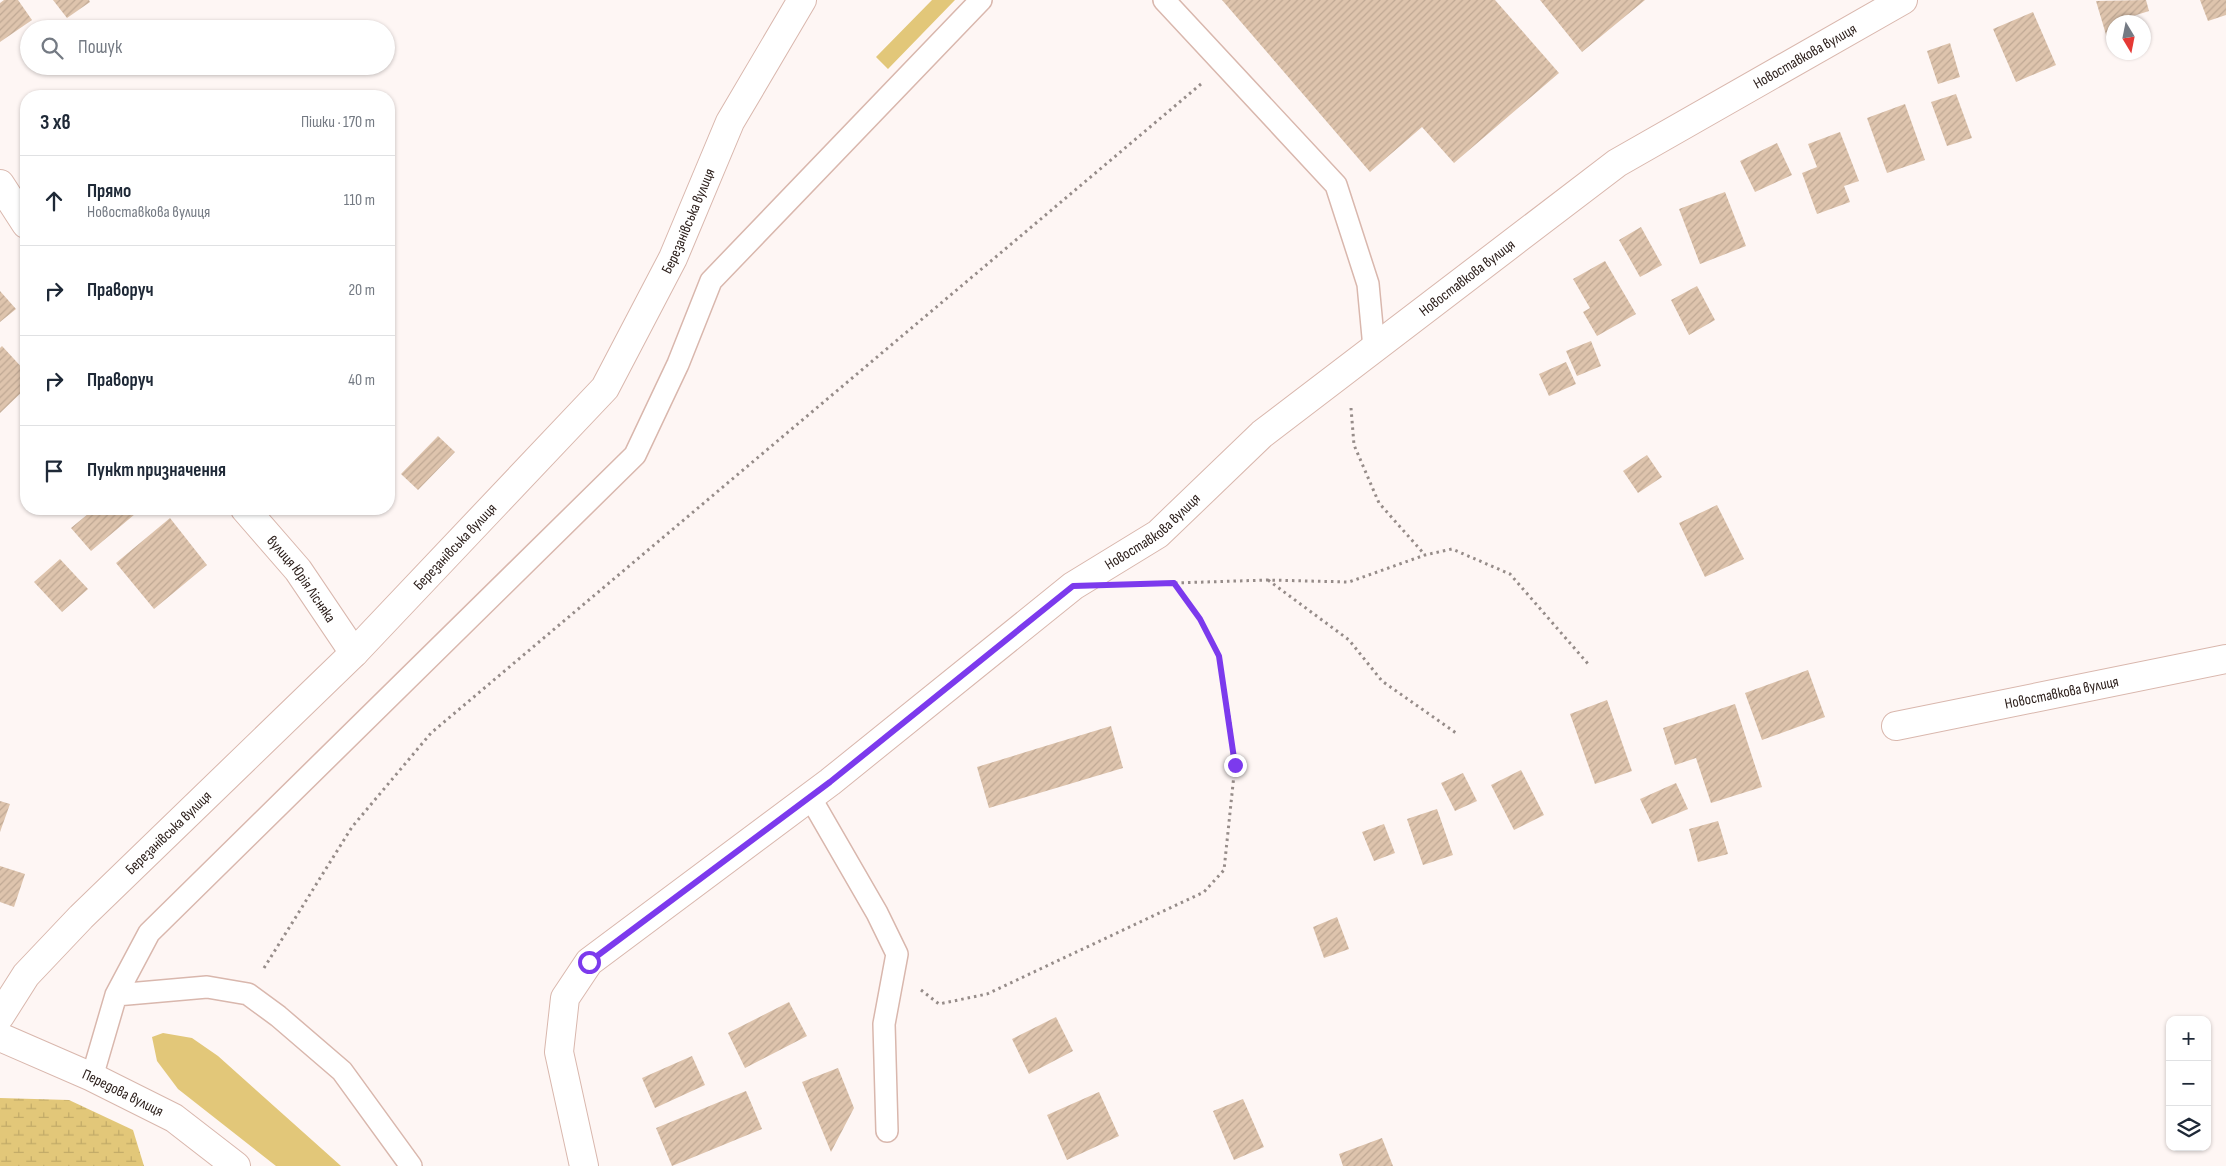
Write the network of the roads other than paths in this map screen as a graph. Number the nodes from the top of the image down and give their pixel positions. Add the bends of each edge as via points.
1 (802, 0) edge
2 (982, 0) edge
3 (1164, 0) edge
4 (1903, 0) edge
5 (0, 184) edge
6 (20, 215) edge
7 (1364, 355) junction
8 (250, 515) edge
9 (354, 653) junction
10 (2226, 659) edge
11 (1896, 726) dead end
12 (810, 797) junction
13 (116, 995) junction
14 (0, 1016) edge
15 (0, 1037) edge
16 (92, 1077) junction
17 (886, 1131) dead end
18 (236, 1166) edge
19 (411, 1166) edge
20 (584, 1166) edge

1 - 9 street, Березанівська вулиця via 730,122 673,258 605,388
2 - 13 lane via 711,281 678,364 635,455 149,933
3 - 7 lane via 1336,185 1368,284
4 - 7 street, Новоставкова вулиця via 1617,163
5 - 6 street
7 - 12 street, Новоставкова вулиця via 1262,434 1158,534 1073,586
8 - 9 street, вулиця Юрія Лісняка via 298,570
9 - 14 street, Березанівська вулиця via 81,917 26,974
10 - 11 street, Новоставкова вулиця
12 - 17 lane via 897,954 884,1024
12 - 20 street, Новоставкова вулиця via 589,962 565,998 559,1052
13 - 16 lane
13 - 19 lane via 207,988 248,994 342,1071
15 - 16 street, Передова вулиця
16 - 18 street, Передова вулиця via 174,1118

